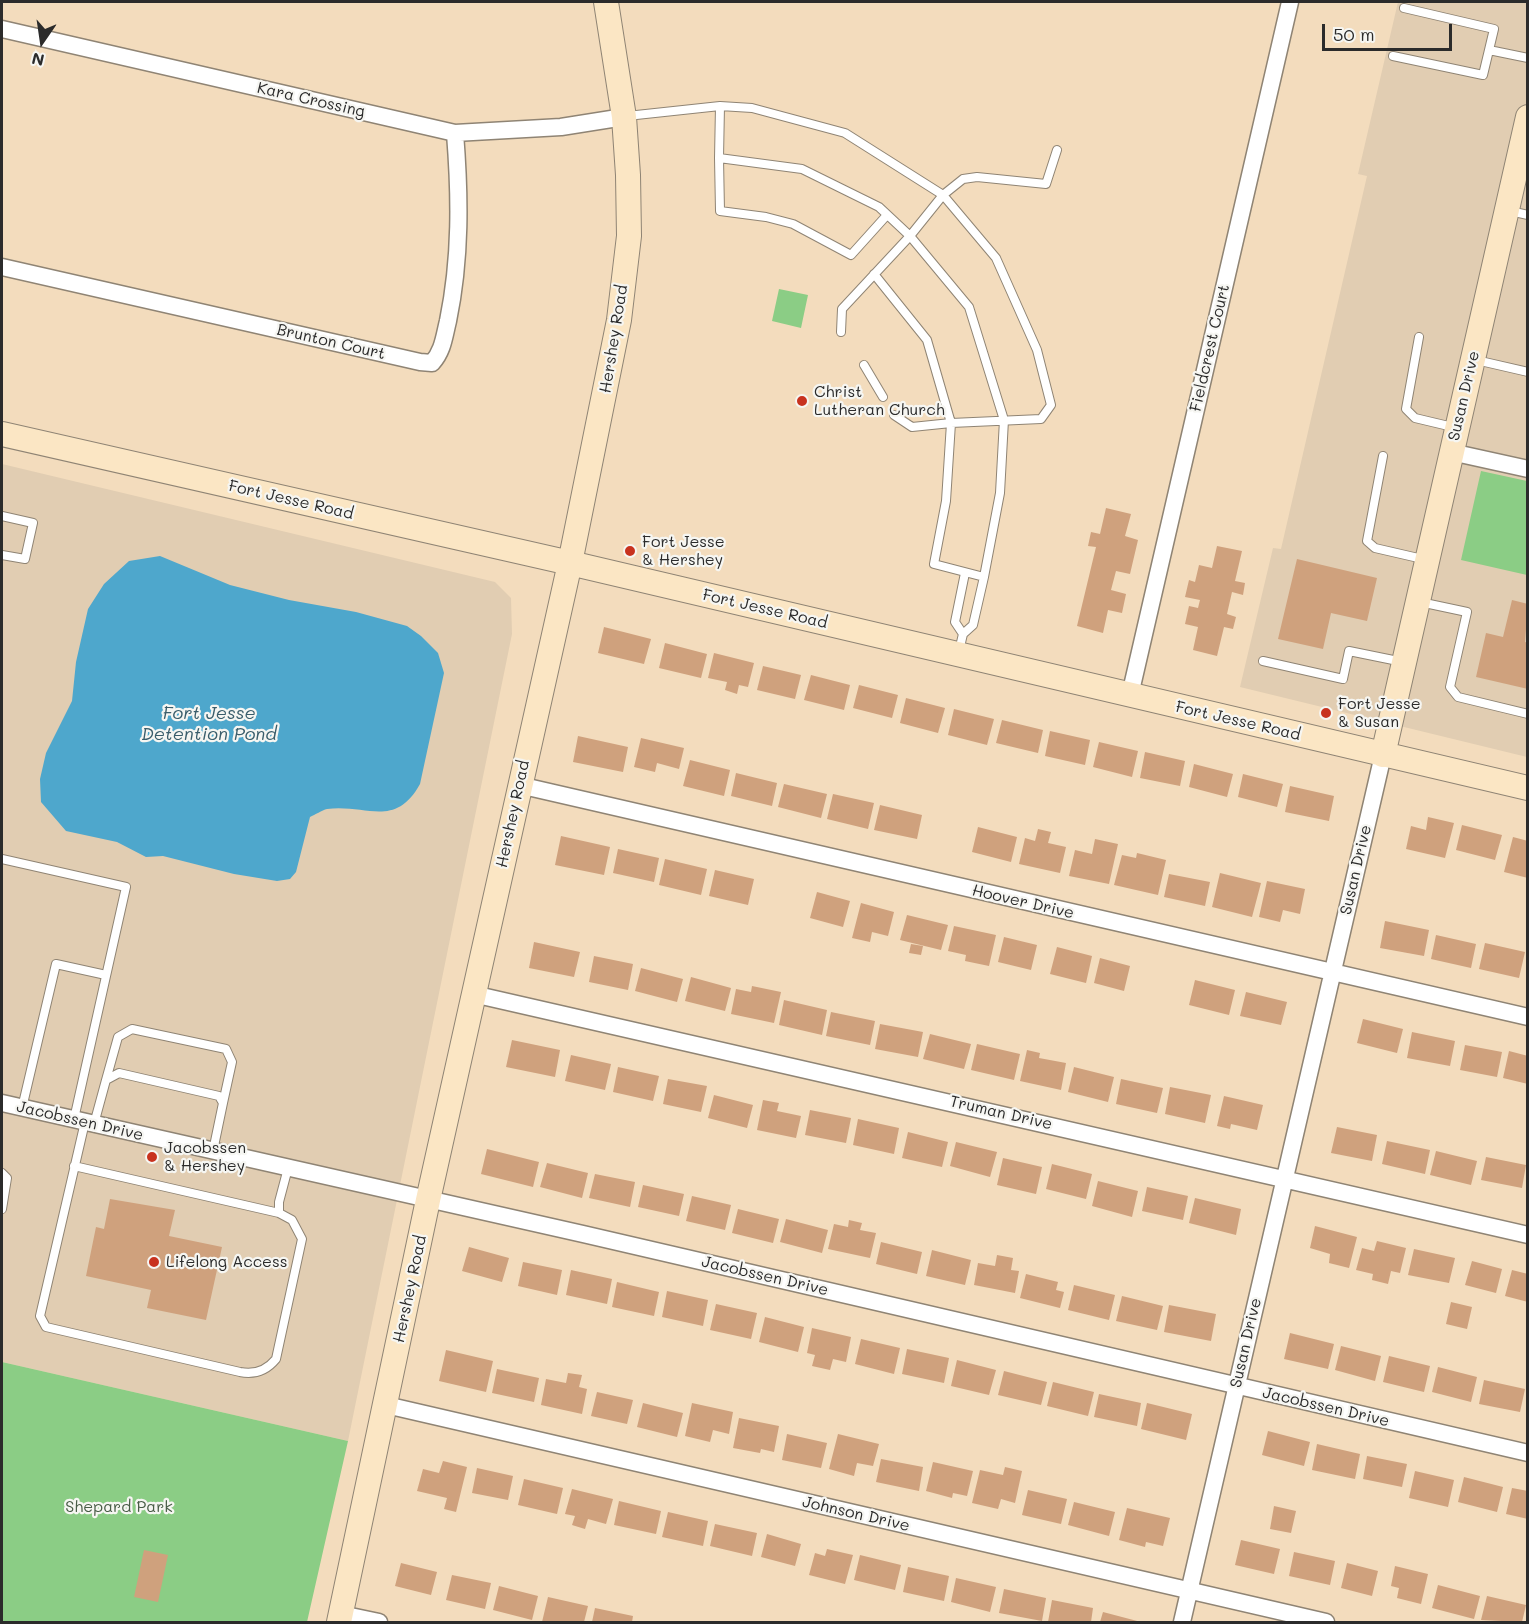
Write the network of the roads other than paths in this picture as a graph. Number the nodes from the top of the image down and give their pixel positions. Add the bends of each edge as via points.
1 (606, 2) edge
2 (1290, 2) edge
3 (1404, 8) dead end
4 (2, 29) edge
5 (1489, 50) junction
6 (1393, 56) dead end
7 (1527, 58) edge
8 (720, 106) junction
9 (624, 117) junction
10 (1527, 117) edge
11 (455, 133) junction
12 (1057, 150) dead end
13 (719, 158) junction
14 (1523, 160) edge
15 (943, 195) junction
16 (1517, 212) edge
17 (887, 215) junction
18 (910, 236) junction
19 (2, 267) edge
20 (874, 274) junction
21 (841, 332) dead end
22 (1419, 337) dead end
23 (1473, 360) junction
24 (864, 365) dead end
25 (1527, 372) edge
26 (883, 397) dead end
27 (894, 415) dead end
28 (1004, 420) junction
29 (951, 423) junction
30 (1457, 428) junction
31 (2, 434) edge
32 (1451, 452) junction
33 (1383, 456) dead end
34 (1527, 469) edge
35 (2, 516) edge
36 (2, 555) edge
37 (1427, 560) junction
38 (570, 563) junction
39 (965, 573) junction
40 (984, 577) junction
41 (1418, 602) junction
42 (960, 644) junction
43 (1263, 661) dead end
44 (1404, 663) junction
45 (1130, 695) junction
46 (1527, 714) edge
47 (1383, 755) junction
48 (519, 785) junction
49 (1527, 789) edge
50 (2, 859) edge
51 (1332, 973) junction
52 (106, 975) junction
53 (473, 994) junction
54 (1527, 1017) edge
55 (106, 1080) junction
56 (2, 1103) edge
57 (223, 1103) junction
58 (22, 1107) junction
59 (84, 1122) junction
60 (213, 1151) junction
61 (74, 1166) junction
62 (288, 1168) junction
63 (2, 1173) edge
64 (1284, 1178) junction
65 (428, 1200) junction
66 (2, 1209) edge
67 (279, 1212) junction
68 (1527, 1235) edge
69 (1236, 1386) junction
70 (386, 1405) junction
71 (1527, 1453) edge
72 (1190, 1591) junction
73 (340, 1618) edge
74 (379, 1623) edge
75 (1182, 1623) edge
76 (1326, 1623) edge

1 - 9 main road, Hershey Road
2 - 45 street, Fieldcrest Court
3 - 5 lane via 1494,29
4 - 11 street, Kara Crossing
5 - 6 lane via 1483,75
5 - 7 lane
8 - 9 lane
8 - 13 lane
8 - 15 lane via 752,108 845,133
9 - 11 street, Kara Crossing via 561,127
9 - 38 main road, Hershey Road via 629,236 620,310
10 - 14 main road, Susan Drive
11 - 19 street, Brunton Court via 460,190 458,246 441,353 432,363
12 - 15 lane via 1046,184 963,178
13 - 17 lane via 802,169 879,207
13 - 17 lane via 720,211 793,224 851,255
14 - 16 main road, Susan Drive
15 - 18 lane
15 - 28 lane via 996,258 1037,350 1051,405 1041,419
16 - 23 main road, Susan Drive
17 - 18 lane
18 - 20 lane
18 - 28 lane via 969,307
20 - 21 lane via 842,309
20 - 29 lane via 927,340
22 - 30 lane via 1406,409 1414,418
23 - 25 lane
23 - 30 main road, Susan Drive
24 - 26 lane
27 - 29 lane via 912,427
28 - 29 lane
28 - 40 lane via 1000,493
29 - 39 lane via 946,501 934,564
30 - 32 main road, Susan Drive
31 - 38 main road, Fort Jesse Road
32 - 34 street
32 - 37 main road, Susan Drive
33 - 37 lane via 1367,541 1375,548
35 - 36 lane via 33,523 25,559
37 - 41 main road, Susan Drive
38 - 42 main road, Fort Jesse Road
38 - 48 main road, Hershey Road
39 - 40 lane
39 - 42 lane via 955,622
40 - 42 lane via 973,625
41 - 44 main road, Susan Drive
41 - 46 lane via 1467,612 1450,687 1458,697
42 - 45 main road, Fort Jesse Road
43 - 44 lane via 1343,679 1349,651
44 - 47 main road, Susan Drive
45 - 47 main road, Fort Jesse Road
47 - 49 main road, Fort Jesse Road
47 - 51 street, Susan Drive
48 - 51 street, Hoover Drive
48 - 53 main road, Hershey Road
50 - 52 lane via 126,887
51 - 54 street, Hoover Drive
51 - 64 street, Susan Drive
52 - 58 lane via 56,964
52 - 59 lane
53 - 64 street, Truman Drive
53 - 65 main road, Hershey Road
55 - 57 lane via 119,1073 219,1096
55 - 57 lane via 117,1037 132,1029 226,1049 232,1062
55 - 59 lane
56 - 58 street, Jacobssen Drive
57 - 60 lane
58 - 59 street, Jacobssen Drive
59 - 60 street, Jacobssen Drive
59 - 61 lane
60 - 62 street, Jacobssen Drive
61 - 67 lane
61 - 67 lane via 39,1316 46,1327 240,1372 260,1371 276,1359 302,1239 292,1220
62 - 65 street, Jacobssen Drive
62 - 67 lane
63 - 66 lane via 7,1178
64 - 68 street, Truman Drive
64 - 69 street, Susan Drive
65 - 69 street, Jacobssen Drive
65 - 70 main road, Hershey Road
69 - 71 street, Jacobssen Drive
69 - 72 street, Susan Drive
70 - 72 street, Johnson Drive
70 - 73 main road, Hershey Road
72 - 75 street, Susan Drive
72 - 76 street, Johnson Drive
73 - 74 street

